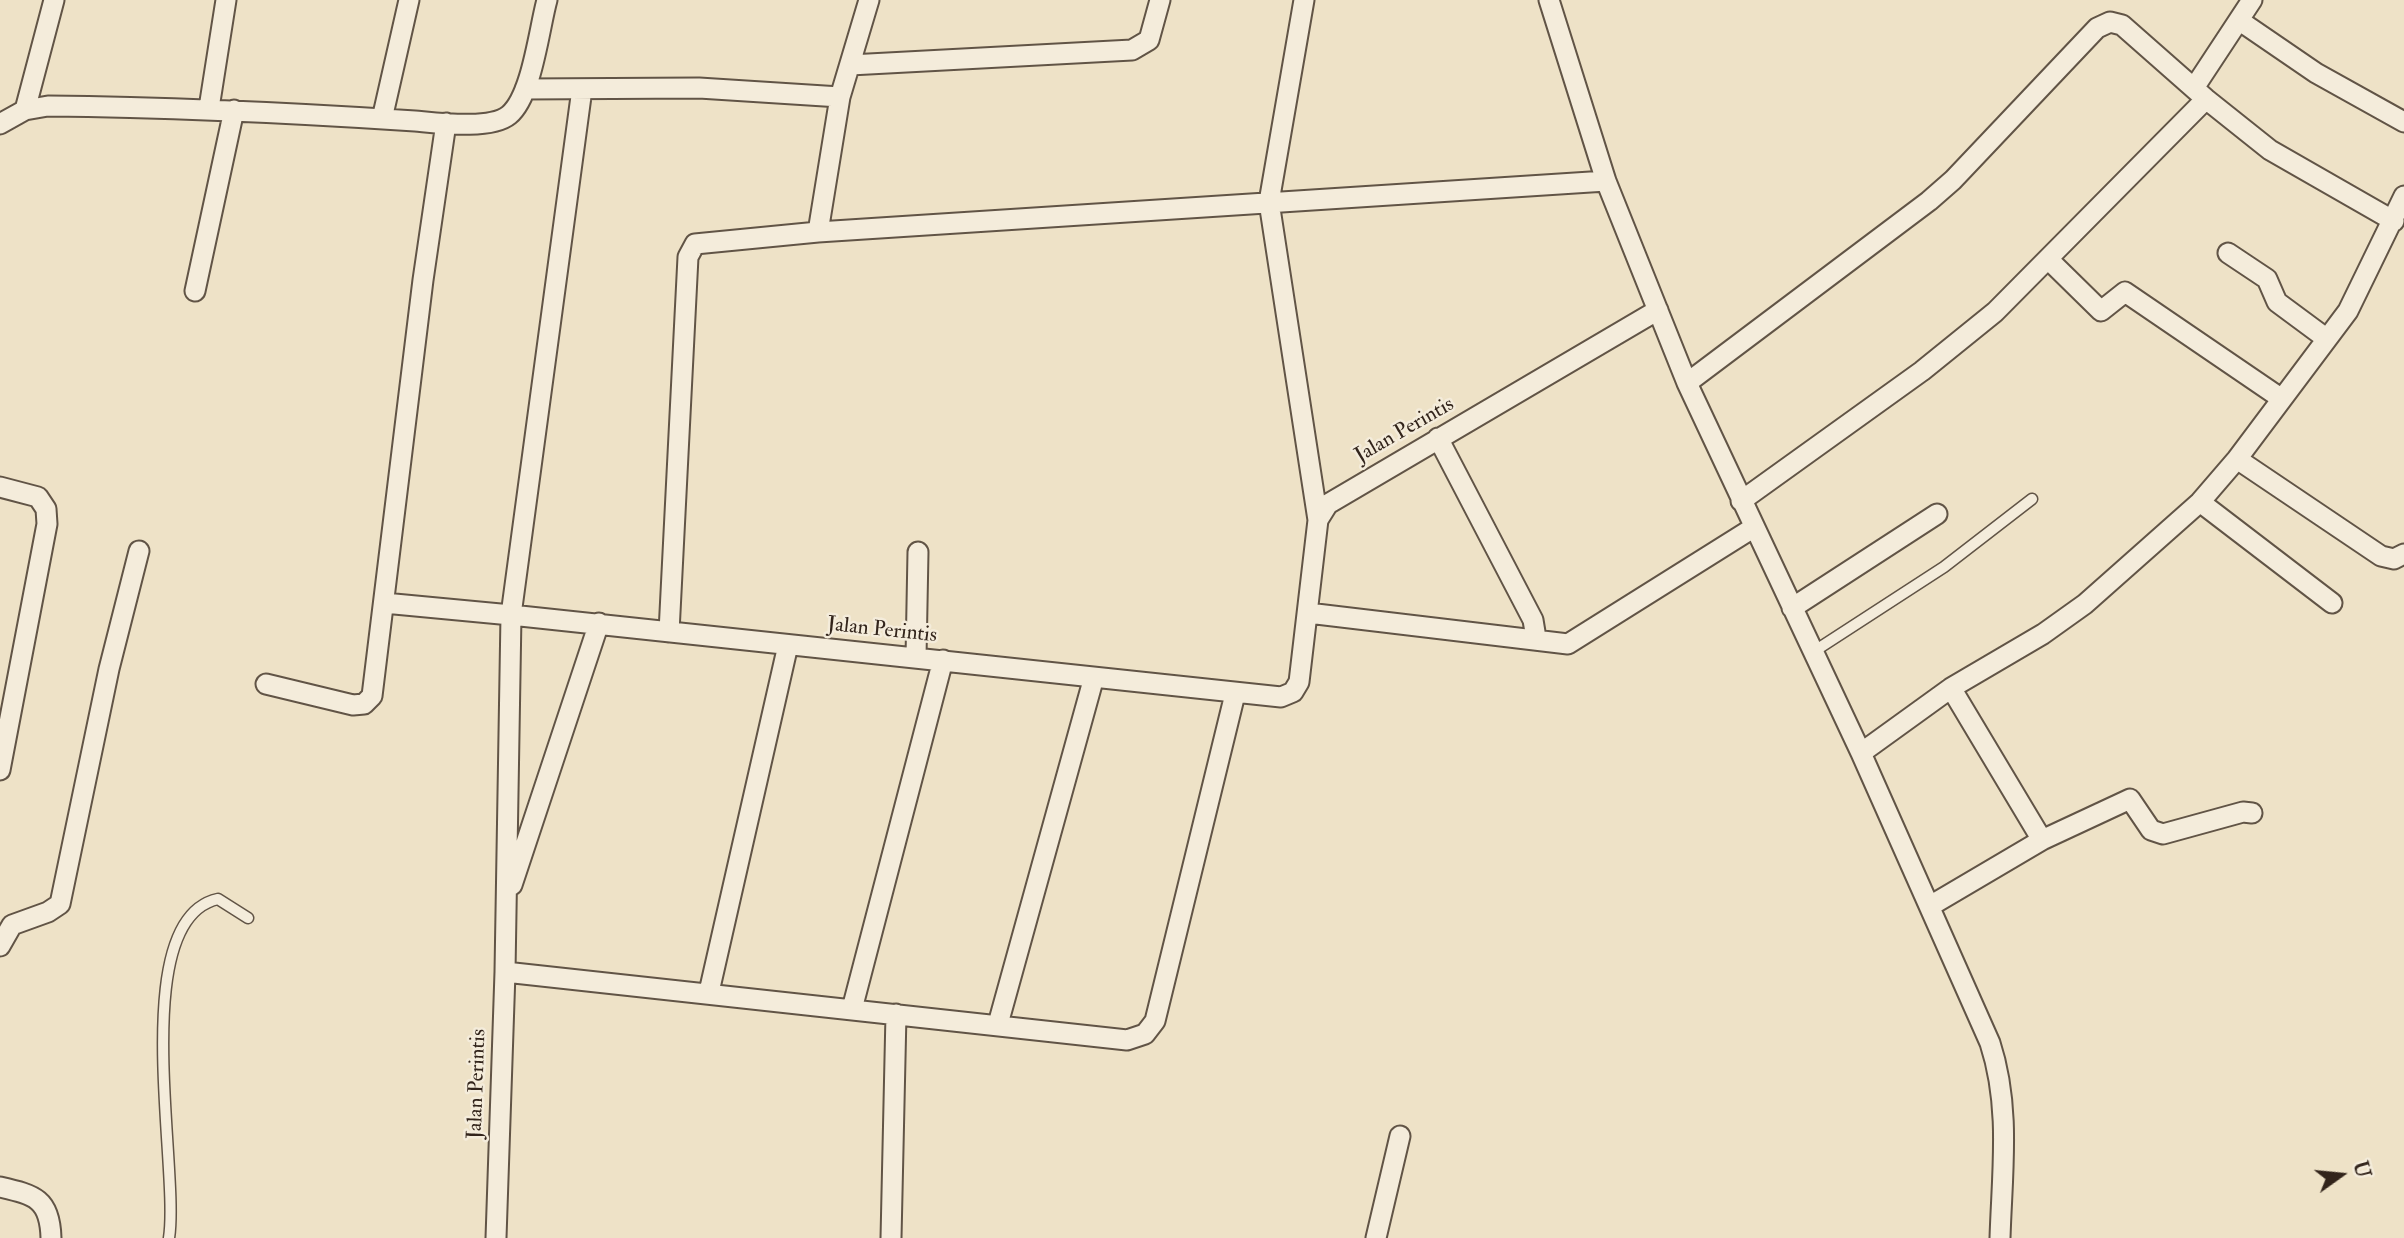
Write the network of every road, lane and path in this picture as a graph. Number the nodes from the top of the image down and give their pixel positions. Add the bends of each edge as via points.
1 (54, 0) edge
2 (226, 0) edge
3 (409, 0) edge
4 (547, 0) edge
5 (869, 0) edge
6 (1160, 0) edge
7 (1304, 0) edge
8 (1549, 0) edge
9 (2252, 0) edge
10 (2239, 21) junction
11 (850, 65) junction
12 (525, 89) junction
13 (582, 89) junction
14 (2200, 93) junction
15 (840, 97) junction
16 (208, 108) junction
17 (25, 110) junction
18 (234, 110) junction
19 (382, 119) junction
20 (2404, 122) edge
21 (446, 123) junction
22 (0, 124) edge
23 (1606, 181) junction
24 (2404, 196) edge
25 (1269, 202) junction
26 (2393, 221) junction
27 (818, 232) junction
28 (2228, 253) dead end
29 (2048, 259) junction
30 (195, 291) dead end
31 (1658, 310) junction
32 (2327, 339) junction
33 (1687, 383) junction
34 (2282, 399) junction
35 (1438, 438) junction
36 (2237, 459) junction
37 (0, 487) edge
38 (2032, 499) dead end
39 (1741, 501) junction
40 (2200, 502) junction
41 (1937, 514) dead end
42 (1318, 520) junction
43 (1753, 528) junction
44 (139, 551) dead end
45 (919, 552) dead end
46 (2404, 554) edge
47 (384, 603) junction
48 (2332, 603) dead end
49 (1792, 608) junction
50 (1308, 613) junction
51 (511, 615) junction
52 (598, 623) junction
53 (669, 632) junction
54 (1536, 638) junction
55 (788, 645) junction
56 (1813, 652) junction
57 (916, 657) junction
58 (943, 660) junction
59 (1094, 677) junction
60 (266, 684) dead end
61 (1951, 688) junction
62 (1236, 694) junction
63 (1861, 753) junction
64 (0, 770) edge
65 (2252, 813) dead end
66 (2042, 840) junction
67 (506, 902) junction
68 (1930, 905) junction
69 (248, 918) dead end
70 (0, 946) edge
71 (505, 972) junction
72 (709, 992) junction
73 (852, 1009) junction
74 (896, 1014) junction
75 (998, 1024) junction
76 (1400, 1136) dead end
77 (0, 1187) edge
78 (51, 1238) edge
79 (169, 1238) edge
80 (496, 1238) edge
81 (891, 1238) edge
82 (1376, 1238) edge
83 (2000, 1238) edge

1 - 17 street
2 - 16 street
3 - 19 street
4 - 12 street
5 - 11 street
6 - 11 street via 1149,40 1132,50
7 - 25 street
8 - 23 street
9 - 10 street
10 - 14 street
10 - 20 street via 2316,73
11 - 15 street
12 - 13 street
12 - 21 street via 511,113 495,123
13 - 15 street via 699,88
13 - 51 street
14 - 26 street via 2286,161
14 - 29 street
14 - 33 street via 2122,25 2105,23 1929,201
15 - 27 street
16 - 17 street via 48,106
16 - 18 street
17 - 22 street
18 - 19 street
18 - 30 street
19 - 21 street
21 - 47 street
23 - 25 street
23 - 31 street
24 - 26 street
25 - 27 street
25 - 42 street
26 - 32 street via 2357,295
27 - 53 street via 695,244 688,257
28 - 32 street via 2267,279 2277,302
29 - 34 street via 2101,311 2125,292
29 - 39 street via 1965,337
31 - 33 street
31 - 35 street, Jalan Perintis
32 - 34 street
33 - 39 street
34 - 36 street
35 - 42 street, Jalan Perintis via 1336,497
35 - 54 street via 1532,620
36 - 40 street
36 - 46 street via 2381,556 2394,559
37 - 64 street via 38,497 46,509 47,524
38 - 56 lane via 1944,567
39 - 43 street
40 - 48 street
40 - 61 street via 2085,604
41 - 49 street
42 - 50 street, Jalan Perintis
43 - 49 street
43 - 54 street via 1573,642 1557,644
44 - 70 street via 109,669 60,904 12,925
45 - 57 street
47 - 51 street
47 - 60 street via 375,686 364,704
49 - 56 street
50 - 54 street
50 - 62 street, Jalan Perintis via 1297,688 1281,697
51 - 52 street, Jalan Perintis
51 - 67 street, Jalan Perintis
52 - 53 street, Jalan Perintis
52 - 67 street
53 - 55 street, Jalan Perintis
55 - 57 street, Jalan Perintis
55 - 72 street
56 - 63 street
57 - 58 street, Jalan Perintis
58 - 59 street, Jalan Perintis
58 - 73 street
59 - 62 street, Jalan Perintis
59 - 75 street
61 - 63 street
61 - 66 street
62 - 75 street via 1152,1026 1127,1040
63 - 68 street
65 - 66 street via 2163,834 2151,830 2130,799
66 - 68 street
67 - 71 street, Jalan Perintis
68 - 83 street via 1990,1043 2000,1078 2005,1114
69 - 79 lane via 218,899 205,902 191,911 176,936 161,1034 172,1170
71 - 72 street
71 - 80 street, Jalan Perintis
72 - 73 street
73 - 74 street
74 - 75 street
74 - 81 street
76 - 82 street
77 - 78 street via 39,1200 47,1209

